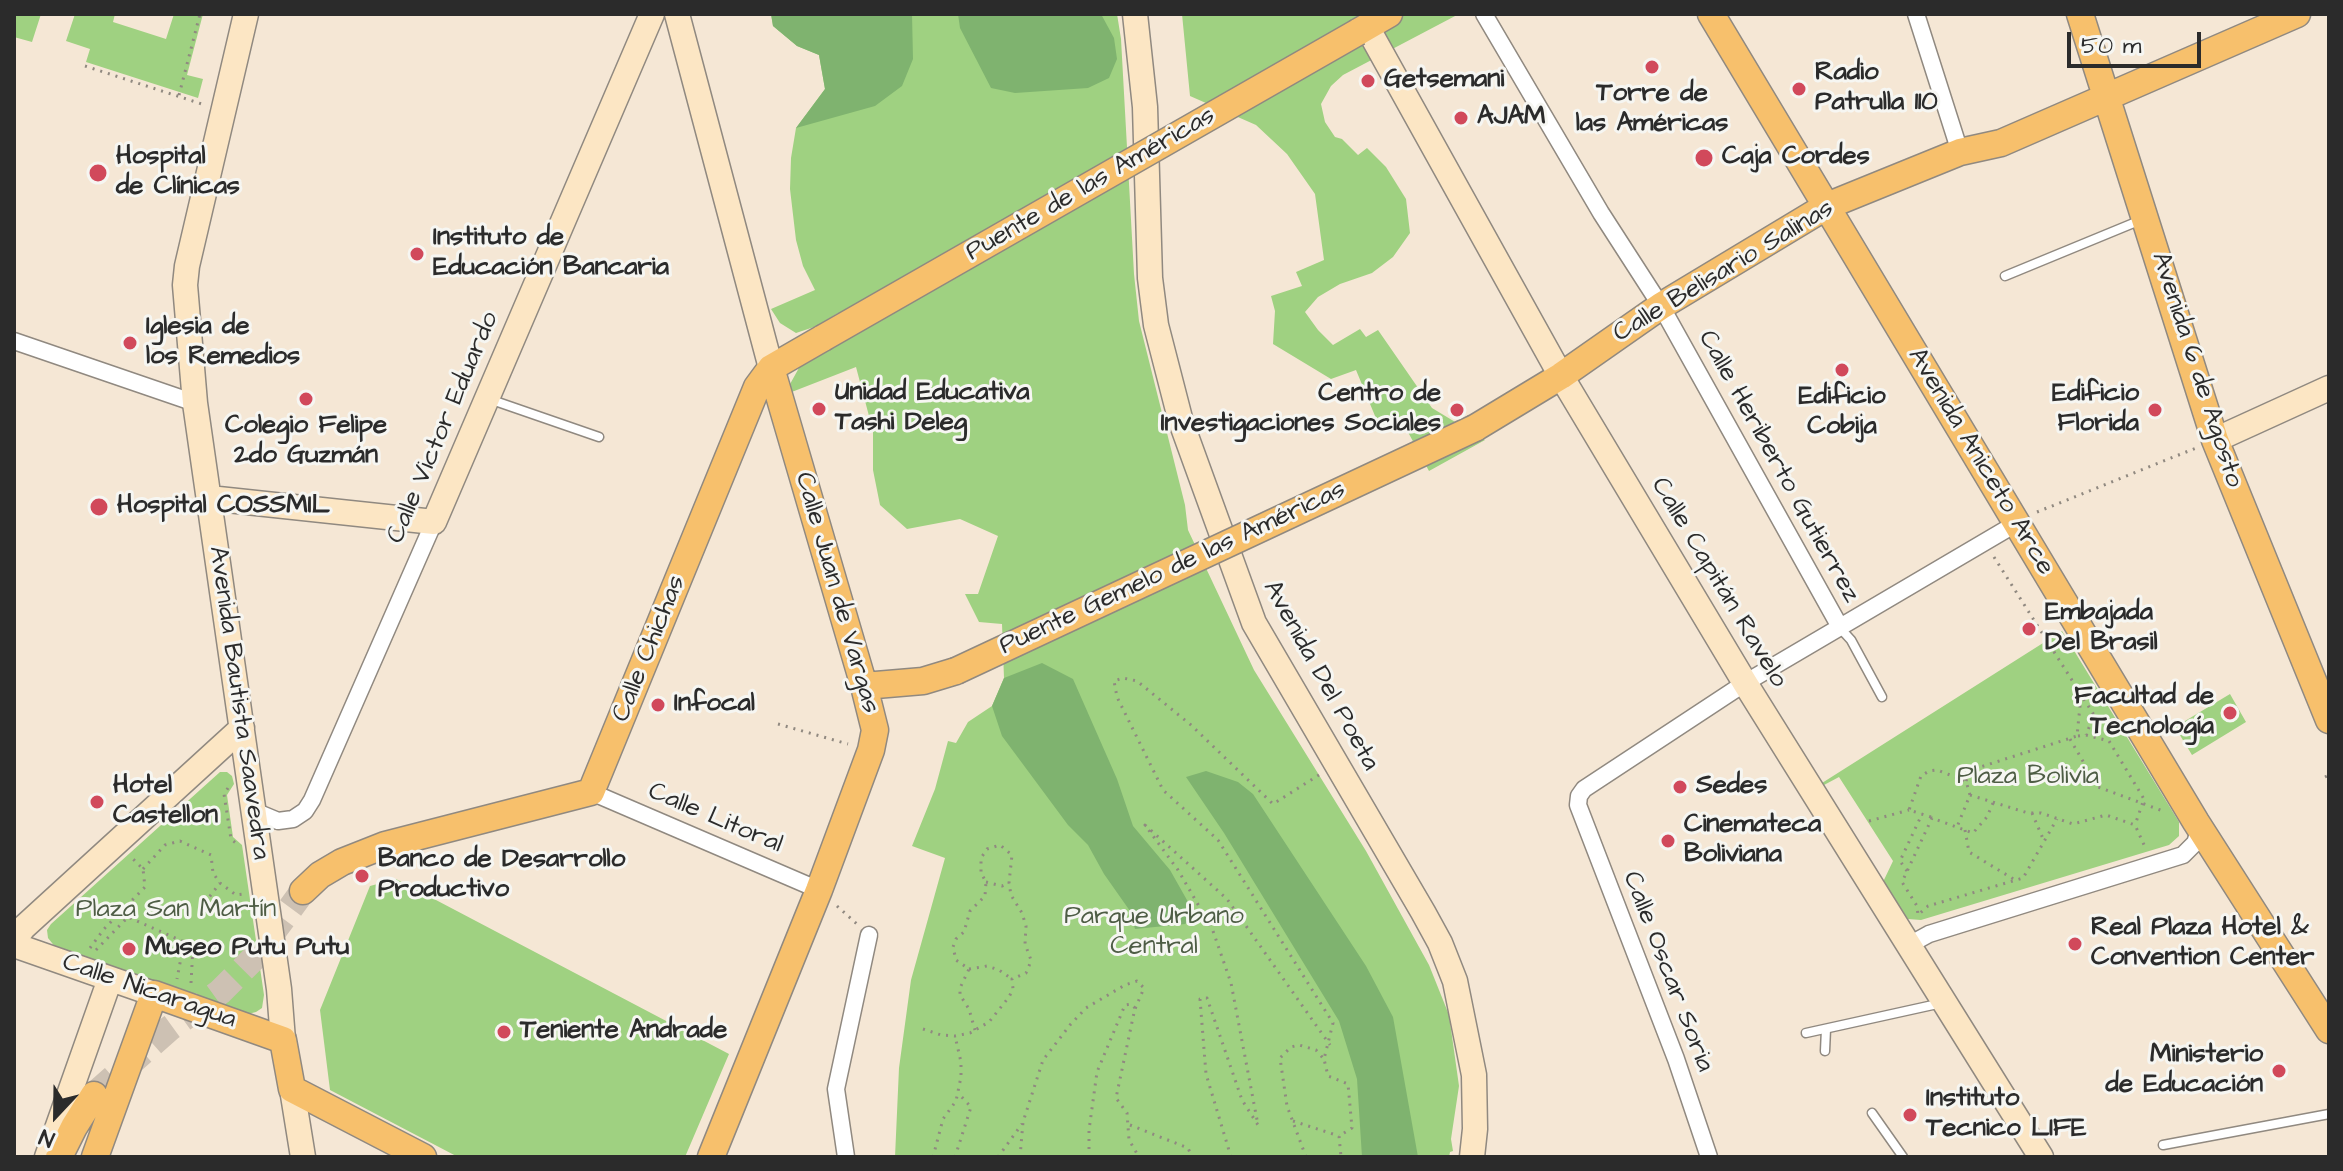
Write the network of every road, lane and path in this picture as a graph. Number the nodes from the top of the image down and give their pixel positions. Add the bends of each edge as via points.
1 (200, 14) edge
2 (246, 14) edge
3 (652, 14) edge
4 (677, 14) edge
5 (1484, 14) edge
6 (1711, 14) edge
7 (1916, 14) edge
8 (2080, 14) edge
9 (2297, 14) edge
10 (1139, 18) edge
11 (1371, 25) edge
12 (85, 66) dead end
13 (2106, 95) junction
14 (179, 97) junction
15 (223, 111) junction
16 (1997, 133) dead end
17 (1960, 152) junction
18 (1827, 206) junction
19 (2146, 218) junction
20 (2005, 276) dead end
21 (1661, 306) junction
22 (823, 338) joint
23 (14, 341) edge
24 (771, 368) junction
25 (1561, 376) junction
26 (2329, 388) edge
27 (488, 399) junction
28 (195, 403) junction
29 (1475, 428) joint
30 (599, 437) dead end
31 (2215, 440) junction
32 (209, 498) junction
33 (2027, 517) junction
34 (434, 522) junction
35 (1994, 557) dead end
36 (1840, 627) junction
37 (1745, 683) junction
38 (864, 686) junction
39 (2081, 695) junction
40 (1882, 697) dead end
41 (2329, 720) edge
42 (778, 724) dead end
43 (242, 728) junction
44 (2086, 735) junction
45 (2077, 736) junction
46 (2070, 738) junction
47 (871, 750) junction
48 (1336, 765) junction
49 (230, 781) dead end
50 (1966, 781) junction
51 (591, 792) junction
52 (1970, 795) junction
53 (1993, 803) junction
54 (2143, 803) junction
55 (1909, 810) junction
56 (254, 811) junction
57 (2163, 811) dead end
58 (2032, 813) junction
59 (1922, 814) junction
60 (1932, 818) junction
61 (2057, 819) junction
62 (1869, 821) dead end
63 (2135, 825) junction
64 (1957, 827) junction
65 (2200, 828) junction
66 (1965, 830) junction
67 (2044, 841) junction
68 (238, 845) dead end
69 (2145, 847) dead end
70 (132, 857) dead end
71 (143, 869) junction
72 (1907, 871) junction
73 (2017, 879) junction
74 (986, 882) junction
75 (220, 883) junction
76 (1009, 883) junction
77 (2014, 889) dead end
78 (819, 890) junction
79 (303, 891) tunnel mouth
80 (245, 894) dead end
81 (200, 909) dead end
82 (869, 935) joint
83 (16, 936) edge
84 (94, 944) dead end
85 (1909, 945) junction
86 (193, 947) dead end
87 (91, 956) dead end
88 (969, 969) junction
89 (110, 979) junction
90 (1012, 979) junction
91 (165, 990) junction
92 (191, 991) dead end
93 (1945, 1003) junction
94 (1135, 1009) junction
95 (923, 1029) dead end
96 (1826, 1029) junction
97 (975, 1030) junction
98 (2329, 1030) edge
99 (1806, 1033) dead end
100 (955, 1036) junction
101 (283, 1040) junction
102 (1330, 1045) junction
103 (1825, 1051) dead end
104 (1324, 1059) junction
105 (292, 1089) junction
106 (958, 1092) junction
107 (94, 1095) tunnel mouth
108 (1872, 1113) dead end
109 (2329, 1114) edge
110 (1293, 1121) junction
111 (1023, 1122) junction
112 (1128, 1124) junction
113 (1339, 1136) junction
114 (2163, 1145) dead end
115 (2034, 1155) edge
116 (47, 1157) edge
117 (59, 1157) edge
118 (95, 1157) edge
119 (303, 1157) edge
120 (423, 1157) edge
121 (711, 1157) edge
122 (846, 1157) edge
123 (933, 1157) edge
124 (955, 1157) edge
125 (998, 1157) edge
126 (1020, 1157) edge
127 (1089, 1157) edge
128 (1139, 1157) edge
129 (1192, 1157) edge
130 (1231, 1157) edge
131 (1306, 1157) edge
132 (1341, 1157) edge
133 (1472, 1157) edge
134 (1709, 1157) edge
135 (1903, 1157) edge

1 - 14 path
2 - 15 main road, Avenida Bautista Saavedra
3 - 27 main road, Calle Victor Eduardo
4 - 24 main road, Calle Juan de Vargas
5 - 21 street, Calle Heriberto Gutierrez
6 - 18 main road, Avenida Aniceto Arce
7 - 17 street
8 - 13 main road, Avenida 6 de Agosto
9 - 13 main road, Calle Belisario Salinas
10 - 48 main road, Avenida Del Poeta via 1150,278 1165,365 1254,623
11 - 22 main road, Puente de las Américas, bridge
11 - 25 main road, Calle Capitán Ravelo
12 - 14 path
13 - 17 main road, Calle Belisario Salinas via 2001,143
13 - 19 main road, Avenida 6 de Agosto
14 - 15 path
15 - 28 main road, Avenida Bautista Saavedra via 186,275
16 - 17 main road
17 - 18 main road, Calle Belisario Salinas
18 - 21 main road, Calle Belisario Salinas
18 - 33 main road, Avenida Aniceto Arce
19 - 20 lane
19 - 31 main road, Avenida 6 de Agosto
21 - 25 main road, Calle Belisario Salinas
21 - 36 street, Calle Heriberto Gutierrez
22 - 24 main road, Calle Chichas
23 - 28 street
24 - 38 main road, Calle Juan de Vargas
24 - 51 main road, Calle Chichas via 757,387
25 - 29 main road, Calle Belisario Salinas
25 - 37 main road, Calle Capitán Ravelo
26 - 31 main road
27 - 30 lane
27 - 34 main road, Calle Victor Eduardo
28 - 32 main road, Avenida Bautista Saavedra
29 - 38 main road, Puente Gemelo de las Américas, bridge via 956,671 923,681
31 - 33 path
31 - 41 main road, Avenida 6 de Agosto
32 - 34 main road
32 - 43 main road, Avenida Bautista Saavedra
33 - 36 street
33 - 65 main road, Avenida Aniceto Arce
34 - 56 street, Calle Victor Eduardo via 312,800 293,819 278,821
35 - 39 path
36 - 37 street
36 - 40 lane, Calle Heriberto Gutierrez
37 - 85 main road, Calle Capitán Ravelo
37 - 134 street, Calle Oscar Soria via 1584,789 1578,805
38 - 47 main road, Calle Juan de Vargas via 875,730
39 - 44 path via 2094,715
39 - 45 path
42 - 47 path
43 - 56 main road, Avenida Bautista Saavedra
43 - 83 main road
44 - 45 path
44 - 54 path via 2109,741
45 - 46 path
46 - 50 path via 1971,770
46 - 54 path via 2098,787
47 - 78 main road, Calle Juan de Vargas
48 - 102 path via 1273,804 1137,681 1114,681 1163,790 1218,840 1329,1015
48 - 133 main road, Avenida Del Poeta via 1423,912 1455,981 1474,1075
49 - 68 path via 224,794 231,839
50 - 52 path
50 - 55 path via 1929,771 1921,776
51 - 78 street, Calle Litoral
51 - 79 main road via 385,845 342,862
52 - 53 path
52 - 64 path
53 - 58 path
53 - 66 path via 1973,833
54 - 57 path
54 - 63 path
55 - 59 path
55 - 62 path
56 - 101 main road, Avenida Bautista Saavedra
58 - 61 path
58 - 67 path
59 - 60 path
59 - 72 path via 1900,861
60 - 64 path
60 - 72 path
61 - 63 path via 2073,824 2106,815
61 - 67 path
63 - 69 path
64 - 66 path
65 - 85 street via 2183,855 1929,934
65 - 98 main road, Avenida Aniceto Arce
66 - 73 path via 1969,852
67 - 73 path via 2023,878
70 - 71 path
71 - 75 path via 165,845 180,841 211,855
71 - 84 path via 145,887
72 - 73 path via 1902,882 1918,915 1928,906
73 - 77 path
74 - 76 path
74 - 76 path via 981,858 987,849 1000,845 1012,855
74 - 88 path via 985,896 970,911 953,947 956,960
75 - 80 path via 236,895
75 - 81 path
76 - 90 path via 1026,926 1031,960 1026,973
78 - 82 path
78 - 121 main road, Calle Juan de Vargas
82 - 122 street via 836,1089
83 - 89 main road, Calle Nicaragua
85 - 93 main road, Calle Capitán Ravelo
86 - 92 path
87 - 91 path via 128,917 184,942
88 - 90 path via 987,966
88 - 97 path via 960,995
89 - 91 main road, Calle Nicaragua
89 - 116 main road
90 - 97 path via 1013,989 1002,1008
91 - 101 main road, Calle Nicaragua
91 - 118 main road
93 - 96 lane
93 - 115 main road, Calle Capitán Ravelo
94 - 111 path via 1144,988 1137,981 1086,1008 1043,1060
94 - 112 path via 1116,1098
94 - 127 path via 1125,1005 1097,1072
95 - 100 path
96 - 99 lane
96 - 103 lane
97 - 100 path
100 - 106 path via 961,1062
101 - 105 main road, Avenida Bautista Saavedra
102 - 104 path
102 - 130 path via 1227,899 1145,825 1208,922 1231,983 1258,1125 1242,1100 1207,998 1200,999 1206,1074
104 - 110 path via 1299,1045 1280,1058
104 - 113 path via 1328,1076 1348,1084 1352,1128
105 - 119 main road, Avenida Bautista Saavedra
105 - 120 main road
106 - 123 path via 943,1119
106 - 124 path via 971,1107
107 - 117 main road
108 - 135 lane
109 - 114 lane
110 - 113 path
110 - 131 path
111 - 125 path
111 - 126 path
112 - 128 path via 1129,1140
112 - 129 path via 1188,1148
113 - 132 path

